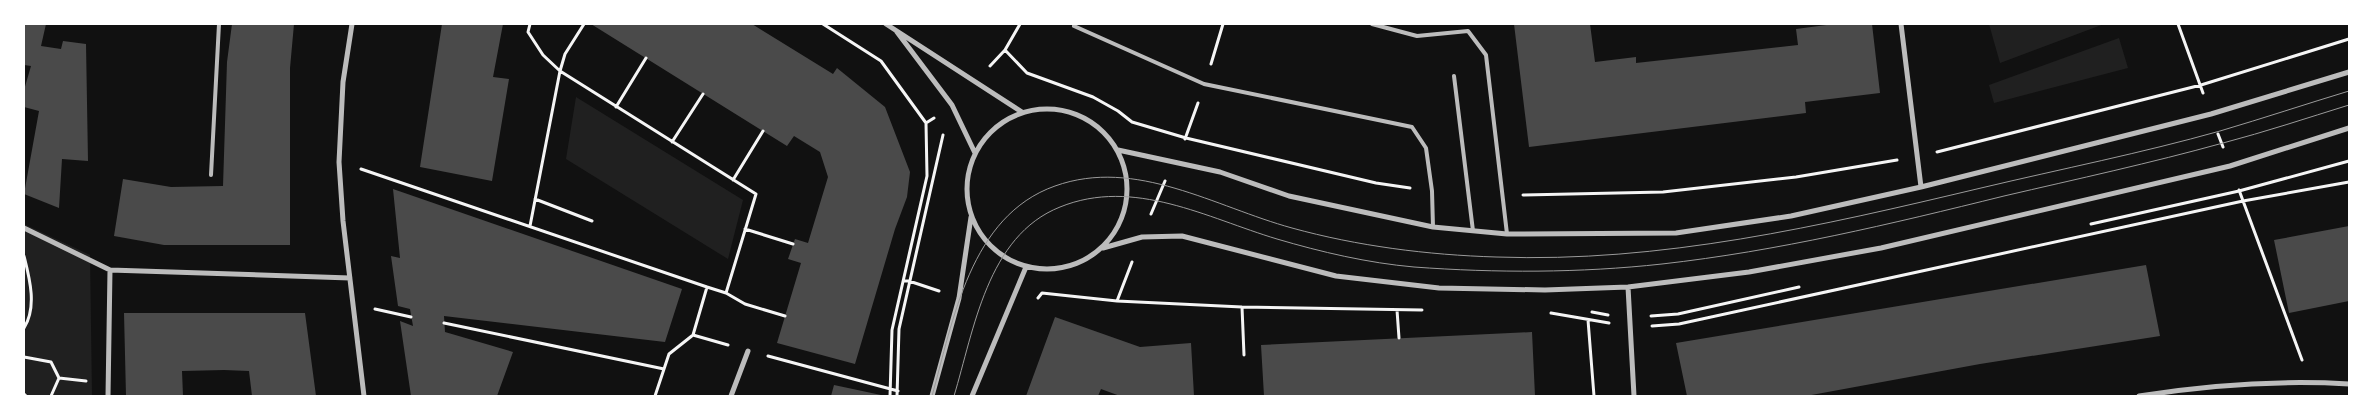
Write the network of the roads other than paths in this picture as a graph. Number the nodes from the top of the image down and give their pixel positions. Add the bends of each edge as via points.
1 (219, 24) edge
2 (352, 24) edge
3 (886, 24) edge
4 (1075, 24) edge
5 (1372, 24) edge
6 (1901, 24) edge
7 (894, 29) junction
8 (2349, 72) edge
9 (1454, 76) dead end
10 (1022, 112) junction
11 (2349, 128) edge
12 (1118, 150) junction
13 (974, 153) junction
14 (211, 175) dead end
15 (1921, 187) junction
16 (971, 217) junction
17 (1433, 227) junction
18 (24, 228) edge
19 (1473, 231) junction
20 (1506, 234) junction
21 (1102, 248) junction
22 (1026, 267) junction
23 (110, 270) junction
24 (350, 278) junction
25 (1628, 287) junction
26 (748, 351) road end
27 (2349, 384) edge
28 (108, 396) edge
29 (364, 396) edge
30 (731, 396) edge
31 (932, 396) edge
32 (972, 396) edge
33 (1634, 396) edge
34 (2139, 396) edge

1 - 14 lane
2 - 24 street via 344,82 339,162
3 - 7 street
4 - 17 lane via 1204,84 1412,127 1426,148
5 - 20 lane via 1416,36 1468,31 1486,56
6 - 15 street
7 - 10 street
7 - 13 street via 952,105
8 - 15 street via 2211,114
9 - 19 lane
10 - 12 street via 1041,108 1065,110 1087,119
10 - 13 street via 993,128
11 - 25 street via 2230,166 1881,248 1749,272
12 - 17 street via 1220,172 1289,196
12 - 21 street via 1126,176 1127,196 1119,226
13 - 16 street via 966,187
15 - 20 street via 1791,216 1676,232
16 - 22 street via 987,244 1003,257
16 - 31 street via 959,298
17 - 19 street
18 - 23 street
19 - 20 street
21 - 22 street via 1079,264 1053,270
21 - 25 street via 1142,237 1182,236 1336,276 1439,288 1545,290
22 - 32 street
23 - 24 street
23 - 28 street
24 - 29 street
25 - 33 street
26 - 30 street
27 - 34 street via 2309,382 2181,390

